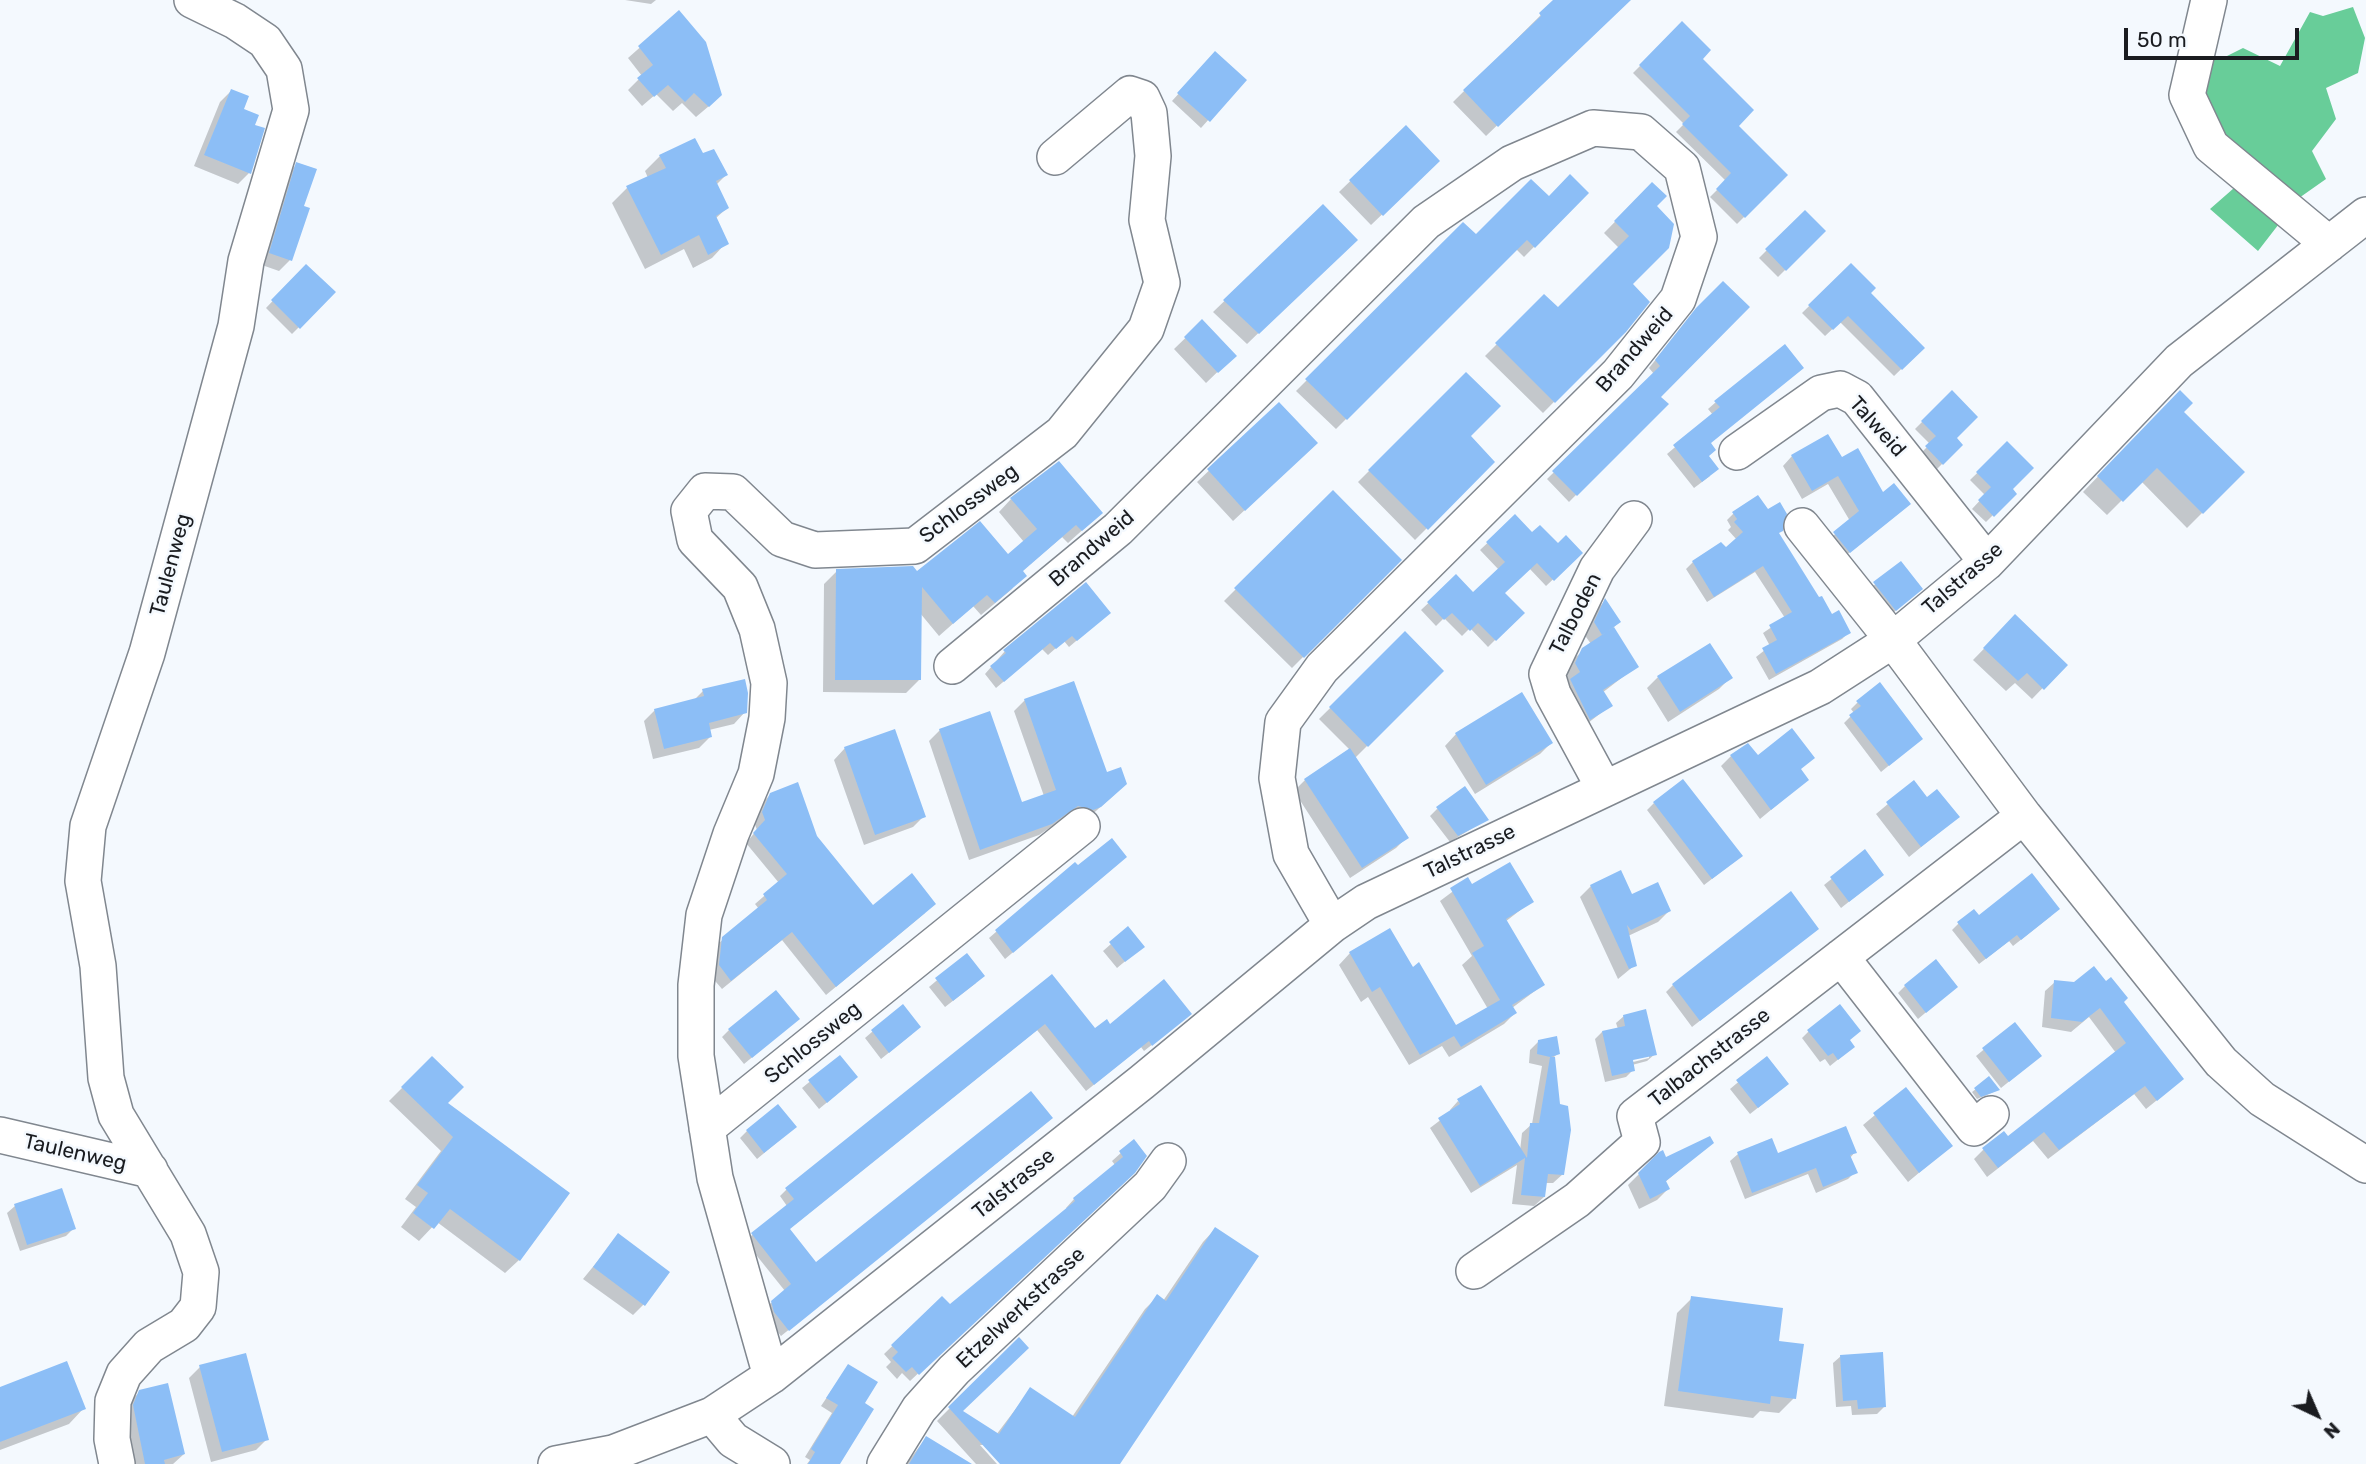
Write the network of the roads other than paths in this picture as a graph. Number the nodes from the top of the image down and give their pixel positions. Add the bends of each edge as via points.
1 (192, 0) edge
2 (2209, 0) edge
3 (1055, 157) dead end
4 (2366, 215) edge
5 (2329, 244) junction
6 (1737, 452) dead end
7 (1634, 519) dead end
8 (1802, 526) dead end
9 (1987, 562) junction
10 (1893, 640) junction
11 (952, 666) dead end
12 (1604, 788) junction
13 (2024, 816) junction
14 (1082, 825) dead end
15 (1332, 925) junction
16 (1841, 957) junction
17 (1992, 1114) dead end
18 (707, 1128) junction
19 (0, 1135) edge
20 (1168, 1161) dead end
21 (2366, 1165) edge
22 (150, 1170) junction
23 (1474, 1271) dead end
24 (771, 1376) junction
25 (712, 1415) junction
26 (117, 1464) edge
27 (556, 1464) edge
28 (772, 1464) edge
29 (884, 1464) edge

1 - 22 street, Taulenweg via 265,41 284,69 291,110 246,261 236,326 147,653 88,826 83,881 99,965 106,1078 116,1115
2 - 5 street via 2187,94 2211,146
3 - 18 street, Schlossweg via 1130,94 1142,98 1149,113 1153,156 1147,220 1162,283 1146,329 1062,433 915,546 815,550 782,539 733,492 705,491 689,511 695,540 740,587 757,629 769,683 756,774 704,915 696,985 696,1044
4 - 5 street, Talstrasse
5 - 9 street, Talstrasse via 2179,361
6 - 9 street, Talweid via 1821,393 1840,389 1857,398
7 - 12 street, Talboden via 1597,569 1547,674 1553,694
8 - 10 street
9 - 10 street, Talstrasse
10 - 12 street, Talstrasse via 1820,687
10 - 13 street
11 - 15 street, Brandweid via 1118,529 1426,222 1512,163 1559,142 1593,128 1641,132 1682,168 1699,237 1678,299 1618,374 1322,668 1283,722 1277,778 1291,854
12 - 15 street, Talstrasse via 1366,902
13 - 16 street, Talbachstrasse
13 - 21 street via 2221,1062 2262,1099
14 - 18 street, Schlossweg
15 - 24 street, Talstrasse
16 - 17 street via 1974,1128
16 - 23 street, Talbachstrasse via 1635,1116 1643,1142 1577,1200
18 - 24 street, Schlossweg via 715,1178
19 - 22 street, Taulenweg
20 - 29 street, Etzelwerkstrasse via 1150,1186 954,1370 919,1409
22 - 26 street, Taulenweg via 188,1234 201,1272 198,1307 184,1325 149,1346 124,1374 113,1401
24 - 25 street, Talstrasse
25 - 27 street, Talstrasse via 613,1453
25 - 28 street via 733,1440

